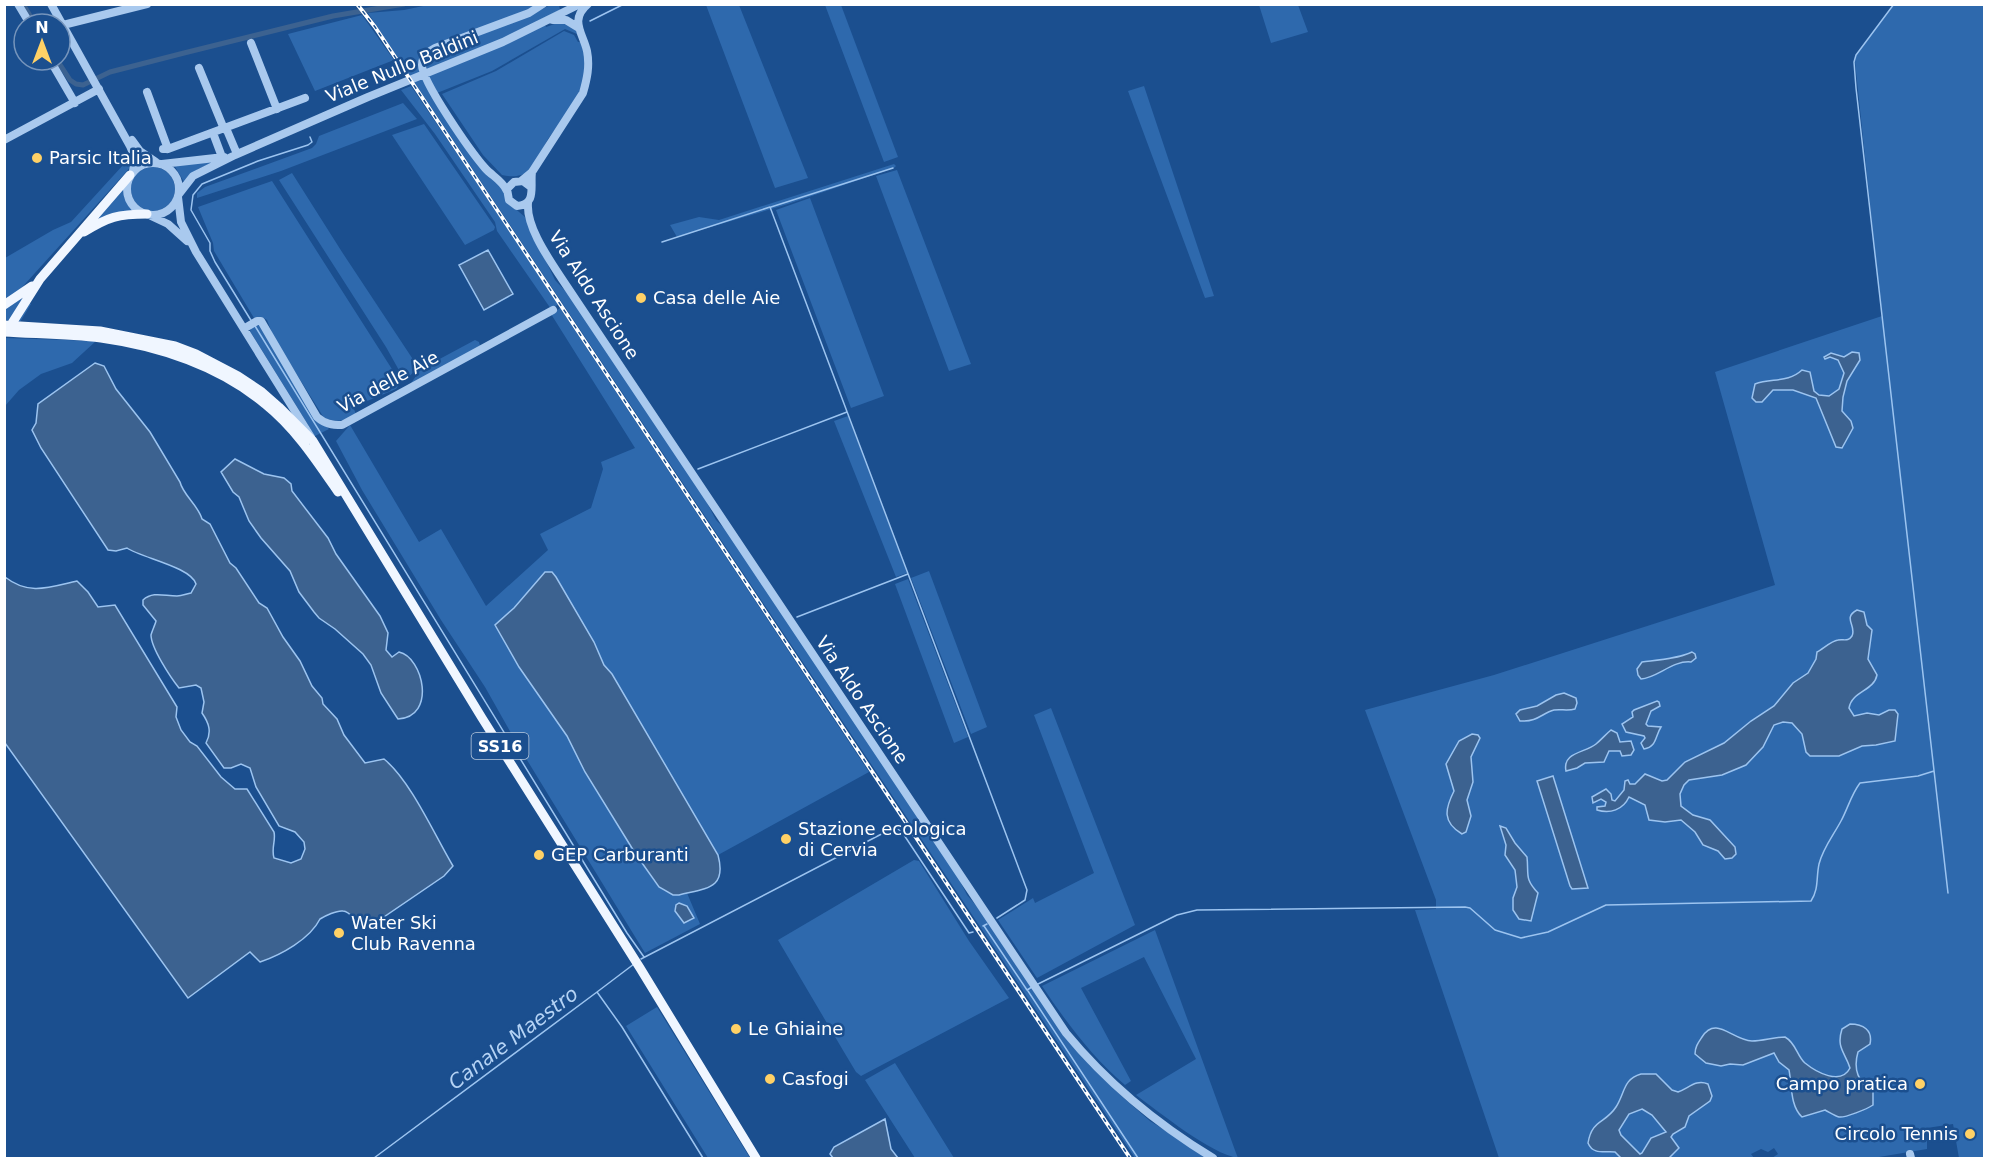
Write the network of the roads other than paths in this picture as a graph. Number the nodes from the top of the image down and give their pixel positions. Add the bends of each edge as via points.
1 (147, 4) edge
2 (543, 4) edge
3 (562, 4) edge
4 (580, 4) edge
5 (588, 4) edge
6 (559, 16) junction
7 (549, 21) junction
8 (72, 23) edge
9 (579, 28) junction
10 (72, 41) edge
11 (251, 44) dead end
12 (199, 68) dead end
13 (57, 72) edge
14 (95, 82) junction
15 (67, 89) junction
16 (147, 92) dead end
17 (88, 95) junction
18 (305, 98) dead end
19 (75, 103) junction
20 (277, 109) junction
21 (115, 117) junction
22 (225, 128) junction
23 (213, 133) junction
24 (4, 140) edge
25 (236, 155) junction
26 (222, 157) junction
27 (160, 163) junction
28 (532, 172) junction
29 (132, 173) junction
30 (498, 178) junction
31 (519, 181) junction
32 (531, 187) junction
33 (507, 191) junction
34 (178, 195) junction
35 (528, 202) junction
36 (517, 206) junction
37 (148, 214) junction
38 (530, 219) junction
39 (77, 236) junction
40 (196, 252) junction
41 (40, 279) junction
42 (4, 304) edge
43 (553, 310) dead end
44 (4, 325) edge
45 (247, 327) junction
46 (4, 334) edge
47 (314, 441) junction
48 (368, 531) junction
49 (756, 1158) edge
50 (1213, 1158) edge

1 - 8 street
2 - 30 street via 529,13 435,48 423,59 423,72 435,95 475,155
3 - 6 street
4 - 6 street, Viale Nullo Baldini
5 - 9 street via 579,14
6 - 7 street, Viale Nullo Baldini
7 - 9 street via 566,20
7 - 25 street, Viale Nullo Baldini
9 - 28 street via 587,52 587,81 573,110
10 - 14 street
11 - 20 street
12 - 22 street
13 - 15 street
14 - 17 street
14 - 21 street
15 - 17 street
15 - 19 street
16 - 23 street via 166,149
17 - 19 street
18 - 20 street
19 - 24 street
20 - 22 street
21 - 27 street via 140,151
21 - 29 street via 134,154
22 - 23 street
22 - 25 street
23 - 26 street
25 - 26 street, Viale Nullo Baldini
25 - 34 street, Viale Nullo Baldini via 193,176
26 - 27 street, Viale Nullo Baldini
27 - 29 street via 145,164
27 - 34 street via 176,176
28 - 31 street
28 - 32 street
29 - 37 street via 127,185 129,199
29 - 39 main road, SS16
30 - 31 street
30 - 33 street
31 - 32 street
31 - 33 street
32 - 35 street
33 - 36 street via 508,200
34 - 37 street via 164,212
34 - 40 street via 181,222
35 - 36 street
35 - 38 street
36 - 38 street
37 - 39 main road, SS16 via 106,219
37 - 40 street via 179,232
38 - 50 street, Via Aldo Ascione via 562,279 1066,1033 1118,1089 1176,1136
39 - 41 main road, SS16
40 - 45 street
41 - 42 main road, SS16
41 - 46 main road, SS16
43 - 45 street, Via delle Aie via 342,425 331,425 317,417 261,321
44 - 47 main road, SS16 via 100,331 175,346 262,392
45 - 47 street
46 - 48 main road, SS16 via 100,338 143,346 220,373 265,403 287,424
47 - 48 main road, SS16
48 - 49 main road, SS16

